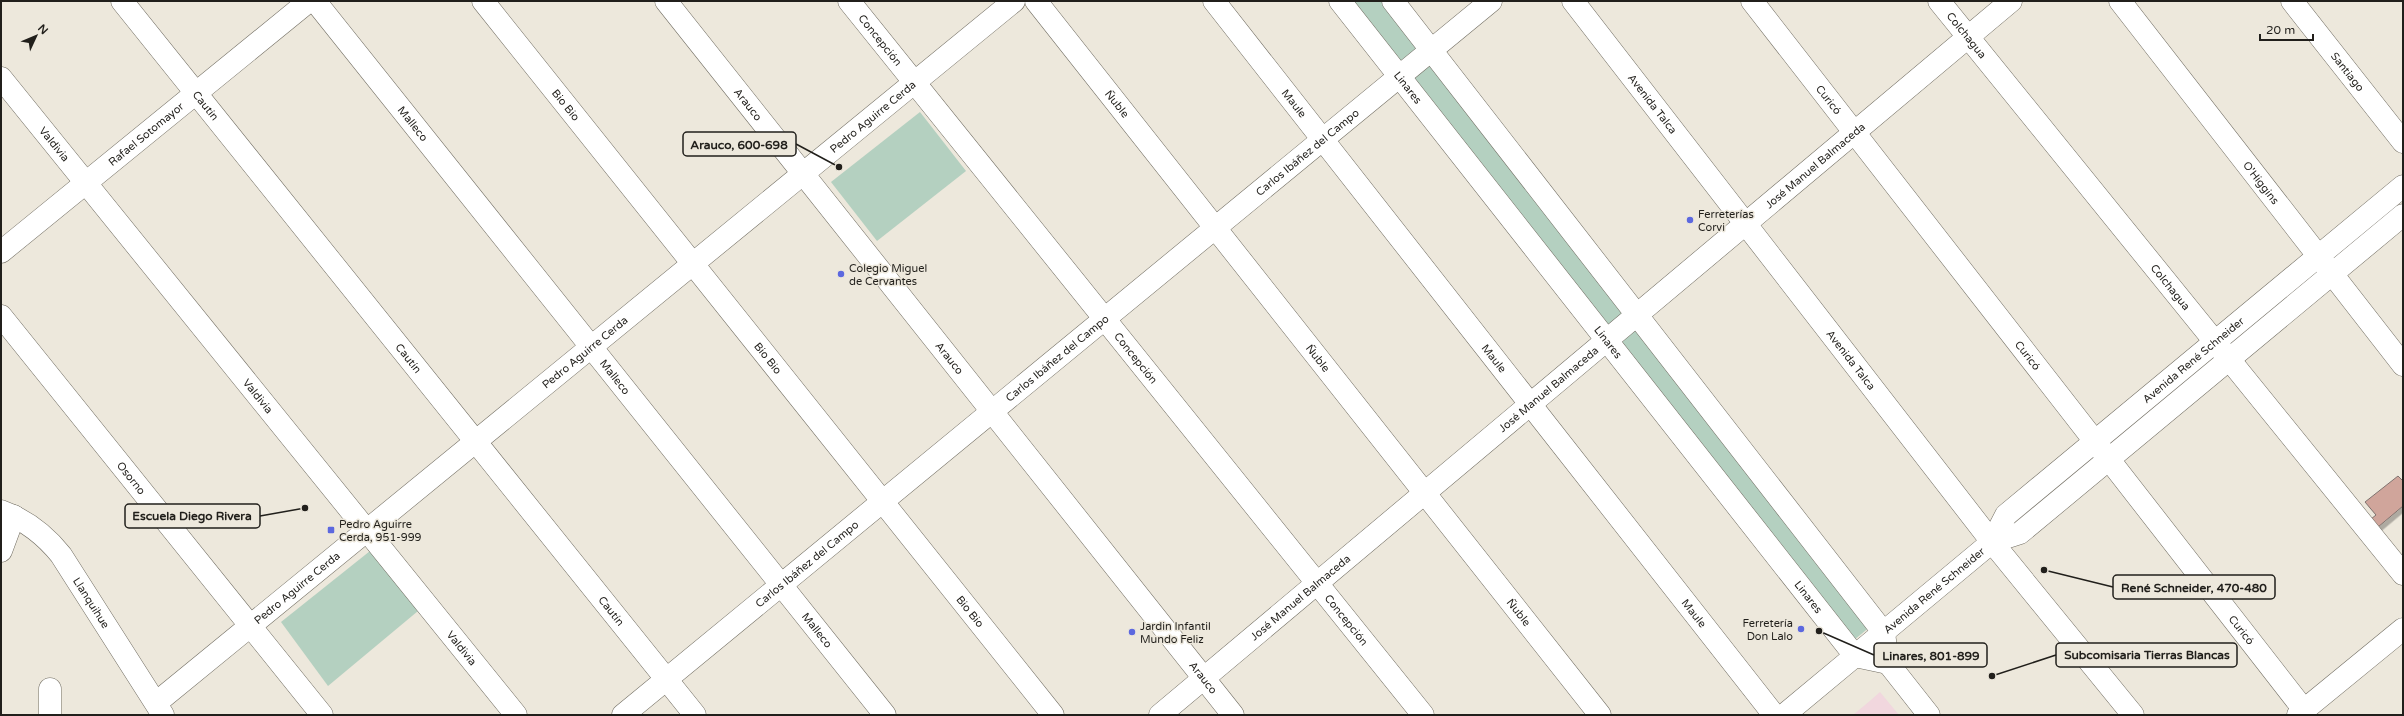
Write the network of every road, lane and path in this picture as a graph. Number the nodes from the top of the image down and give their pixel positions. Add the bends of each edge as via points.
1 (122, 1) edge
2 (309, 1) edge
3 (315, 1) edge
4 (483, 1) edge
5 (666, 1) edge
6 (849, 1) edge
7 (1014, 1) edge
8 (1036, 1) edge
9 (1214, 1) edge
10 (1340, 1) edge
11 (1392, 1) edge
12 (1491, 1) edge
13 (1573, 1) edge
14 (1752, 1) edge
15 (1939, 1) edge
16 (2011, 1) edge
17 (2120, 1) edge
18 (2292, 1) edge
19 (1968, 38) junction
20 (1431, 51) junction
21 (1399, 77) junction
22 (1, 78) edge
23 (915, 82) junction
24 (196, 93) junction
25 (1854, 132) junction
26 (1323, 140) junction
27 (2403, 142) edge
28 (803, 174) junction
29 (86, 183) junction
30 (2403, 186) edge
31 (2403, 215) edge
32 (1746, 224) junction
33 (1215, 228) junction
34 (1, 252) edge
35 (2318, 255) junction
36 (693, 264) junction
37 (2332, 273) junction
38 (1637, 315) junction
39 (1, 316) edge
40 (1105, 319) junction
41 (1607, 340) junction
42 (2214, 340) junction
43 (591, 348) junction
44 (2229, 359) junction
45 (2403, 365) edge
46 (1530, 404) junction
47 (992, 412) junction
48 (2095, 441) junction
49 (476, 442) junction
50 (2109, 459) junction
51 (1425, 493) junction
52 (883, 502) junction
53 (7, 513) edge
54 (367, 531) junction
55 (1992, 542) junction
56 (1, 551) edge
57 (2403, 574) edge
58 (1317, 583) junction
59 (781, 585) junction
60 (251, 626) junction
61 (2403, 629) edge
62 (1884, 633) junction
63 (1855, 656) junction
64 (1888, 663) junction
65 (1204, 678) junction
66 (666, 680) junction
67 (50, 688) dead end
68 (159, 709) edge
69 (2301, 712) edge
70 (50, 715) edge
71 (322, 715) edge
72 (516, 715) edge
73 (623, 715) edge
74 (695, 715) edge
75 (884, 715) edge
76 (1053, 715) edge
77 (1160, 715) edge
78 (1233, 715) edge
79 (1423, 715) edge
80 (1600, 715) edge
81 (1774, 715) edge
82 (1784, 715) edge
83 (1929, 715) edge
84 (2133, 715) edge

1 - 24 street, Cautín
2 - 24 street, Rafael Sotomayor
3 - 43 street, Malleco
4 - 36 street, Bio Bio
5 - 28 street, Arauco
6 - 23 street, Concepción
7 - 23 street, Pedro Aguirre Cerda
8 - 33 street, Ñuble
9 - 26 street, Maule
10 - 21 street, Linares
11 - 20 street
12 - 20 street, Carlos Ibáñez del Campo
13 - 32 street, Avenida Talca
14 - 25 street, Curicó
15 - 19 street, Colchagua
16 - 19 street, José Manuel Balmaceda
17 - 35 street, O'Higgins
18 - 27 street, Santiago
19 - 25 street, José Manuel Balmaceda
19 - 42 street, Colchagua
20 - 21 street, Carlos Ibáñez del Campo
20 - 38 street
21 - 26 street, Carlos Ibáñez del Campo
21 - 41 street, Linares
22 - 29 street, Valdivia
23 - 28 street, Pedro Aguirre Cerda
23 - 40 street, Concepción
24 - 29 street, Rafael Sotomayor
24 - 49 street, Cautín
25 - 32 street, José Manuel Balmaceda
25 - 48 street, Curicó
26 - 33 street, Carlos Ibáñez del Campo
26 - 46 street, Maule
28 - 36 street, Pedro Aguirre Cerda
28 - 47 street, Arauco
29 - 34 street, Rafael Sotomayor
29 - 54 street, Valdivia
30 - 35 street, Avenida René Schneider
31 - 37 street, Avenida René Schneider
32 - 38 street, José Manuel Balmaceda
32 - 55 street, Avenida Talca
33 - 40 street, Carlos Ibáñez del Campo
33 - 51 street, Ñuble
35 - 37 street, O'Higgins
35 - 42 street, Avenida René Schneider
36 - 43 street, Pedro Aguirre Cerda
36 - 52 street, Bio Bio
37 - 44 street, Avenida René Schneider
37 - 45 street, O'Higgins
38 - 41 street, José Manuel Balmaceda
38 - 62 street
39 - 60 street, Osorno
40 - 47 street, Carlos Ibáñez del Campo
40 - 58 street, Concepción
41 - 46 street, José Manuel Balmaceda
41 - 63 street, Linares
42 - 44 street, Colchagua
42 - 48 street, Avenida René Schneider
43 - 49 street, Pedro Aguirre Cerda
43 - 59 street, Malleco
44 - 50 street, Avenida René Schneider
44 - 57 street, Colchagua
46 - 51 street, José Manuel Balmaceda
46 - 81 street, Maule
47 - 52 street, Carlos Ibáñez del Campo
47 - 65 street, Arauco
48 - 50 street, Curicó
48 - 55 street, Avenida René Schneider via 2006,515
49 - 54 street, Pedro Aguirre Cerda
49 - 66 street, Cautín
50 - 55 street, Avenida René Schneider via 2020,534
50 - 69 street, Curicó
51 - 58 street, José Manuel Balmaceda
51 - 80 street, Ñuble
52 - 59 street, Carlos Ibáñez del Campo
52 - 76 street, Bio Bio
53 - 56 street
53 - 68 street, Llanquihue via 40,533 61,555
54 - 60 street, Pedro Aguirre Cerda
54 - 72 street, Valdivia
55 - 62 street, Avenida René Schneider
55 - 84 street, Avenida Talca
58 - 65 street, José Manuel Balmaceda
58 - 79 street, Concepción
59 - 66 street, Carlos Ibáñez del Campo
59 - 75 street, Malleco
60 - 68 street, Pedro Aguirre Cerda
60 - 71 street, Osorno
61 - 69 street
62 - 63 street, Avenida René Schneider
62 - 64 street
63 - 64 street
63 - 82 street, Avenida René Schneider
64 - 83 street
65 - 77 street, José Manuel Balmaceda
65 - 78 street, Arauco
66 - 73 street, Carlos Ibáñez del Campo
66 - 74 street, Cautín
67 - 70 street

